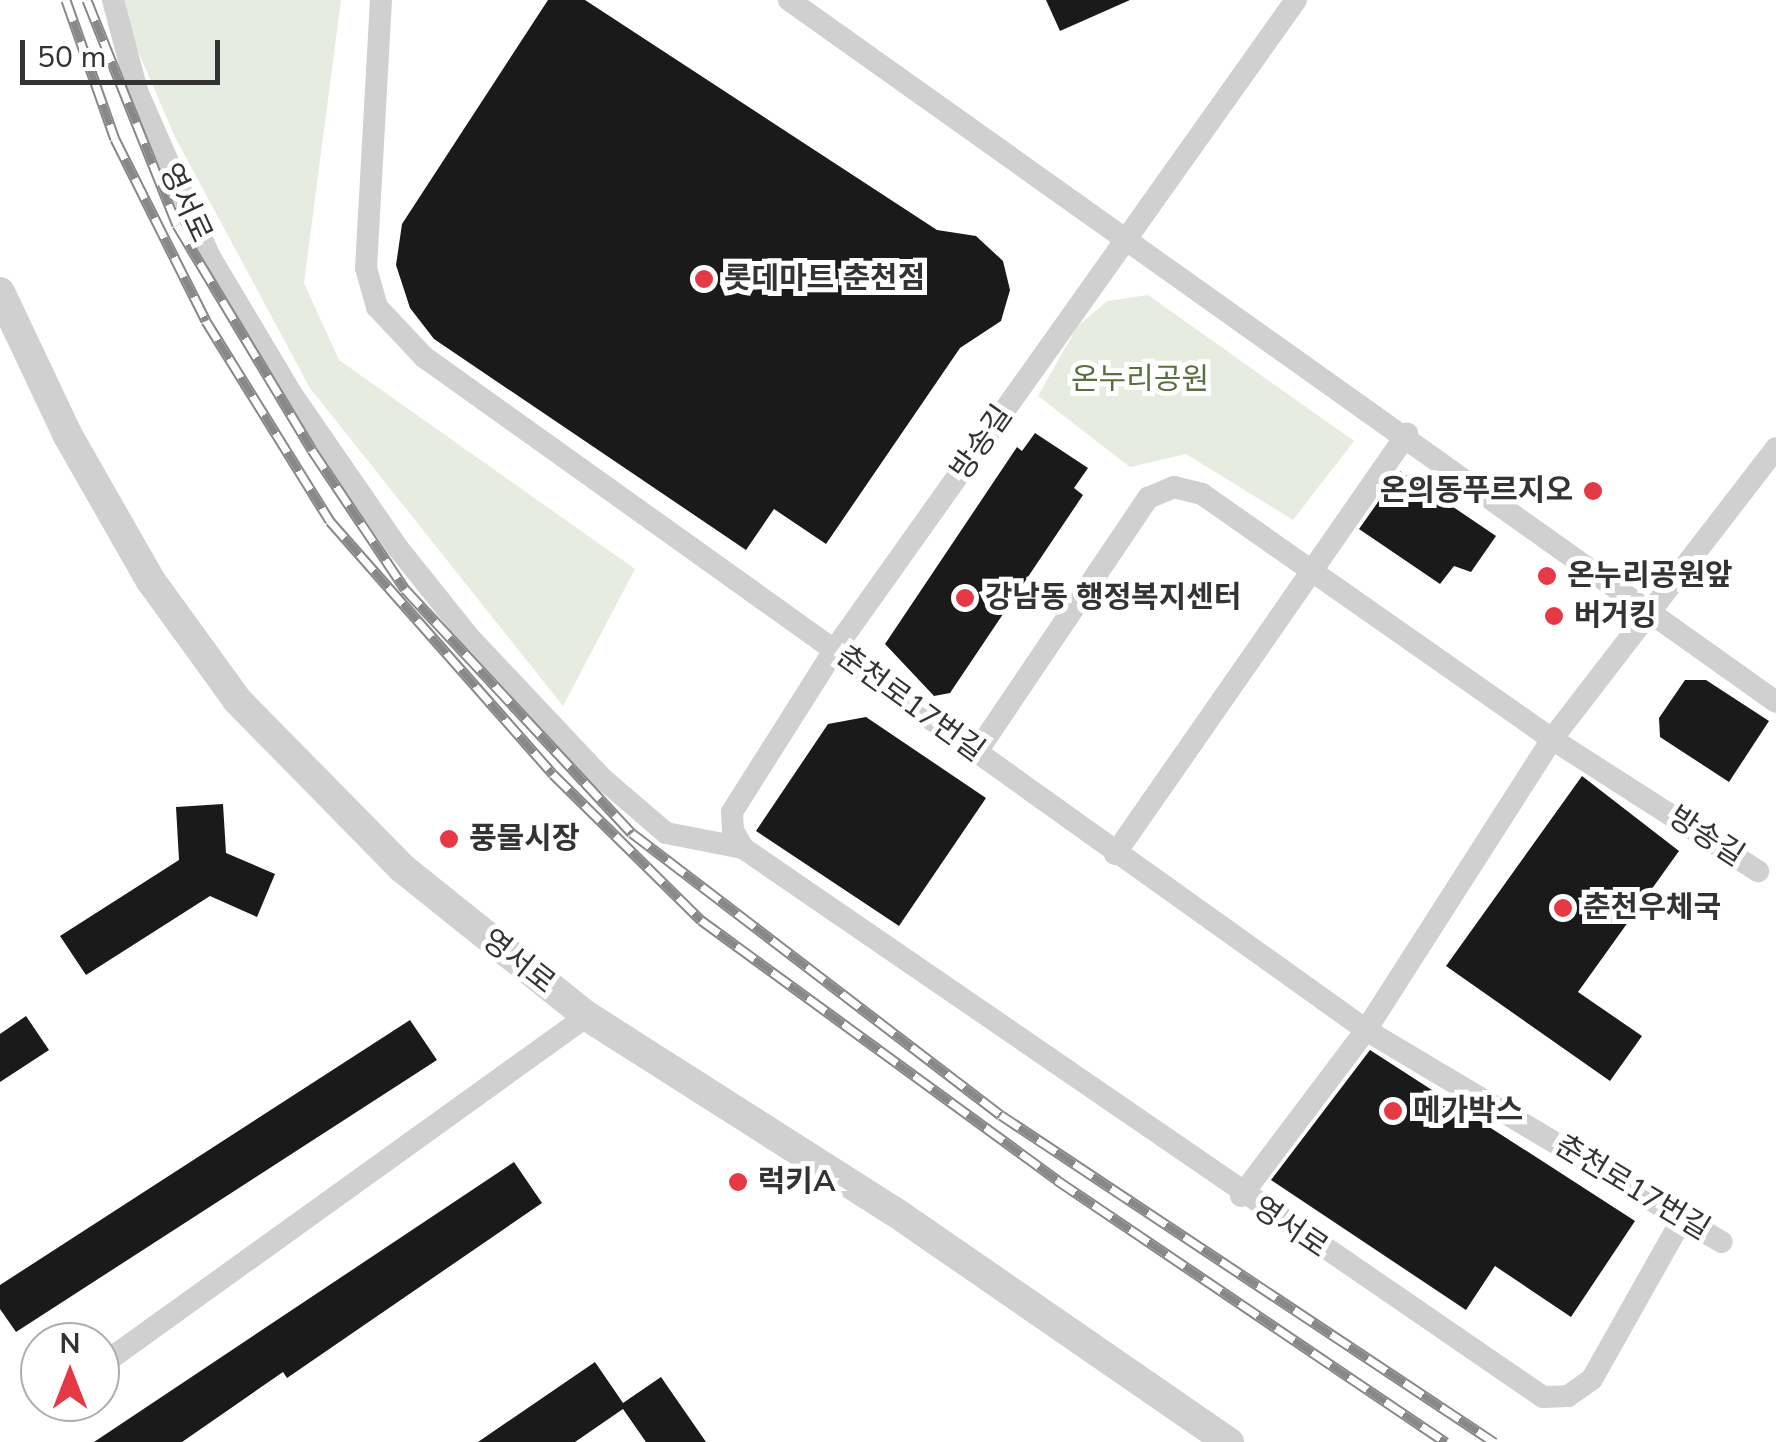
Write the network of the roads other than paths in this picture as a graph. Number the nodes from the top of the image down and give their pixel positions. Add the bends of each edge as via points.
1 (114, 0) edge
2 (380, 0) edge
3 (788, 0) edge
4 (1296, 0) edge
5 (1129, 236) junction
6 (0, 292) edge
7 (1407, 434) junction
8 (1776, 448) edge
9 (1313, 572) junction
10 (1651, 616) junction
11 (835, 649) junction
12 (1776, 702) edge
13 (1552, 739) junction
14 (976, 752) junction
15 (743, 848) junction
16 (1115, 854) junction
17 (1758, 871) dead end
18 (587, 1016) junction
19 (1366, 1030) junction
20 (1241, 1196) junction
21 (1684, 1216) junction
22 (1722, 1242) dead end
23 (120, 1352) edge
24 (1229, 1442) edge

1 - 15 street, 영서로 via 137,91 210,257 290,393 398,548 469,637 603,779 666,833
2 - 11 street, 춘천로17번길 via 365,240 378,307 424,357
3 - 5 street
4 - 5 street, 방송길
5 - 7 street
5 - 11 street, 방송길
6 - 18 street, 영서로 via 110,516 237,700 402,868
7 - 9 street
7 - 10 street
8 - 10 street
9 - 13 street, 방송길
9 - 14 street, 방송길 via 1202,494 1174,488 1148,498
9 - 16 street
10 - 12 street
10 - 13 street
11 - 14 street, 춘천로17번길
11 - 15 street via 732,812
13 - 17 street, 방송길
13 - 19 street
14 - 16 street, 춘천로17번길
15 - 20 street, 영서로
16 - 19 street, 춘천로17번길
18 - 23 street
18 - 24 street, 영서로 via 895,1212
19 - 20 street
19 - 21 street, 춘천로17번길
20 - 21 street, 영서로 via 1543,1397 1568,1396 1592,1379
21 - 22 street, 춘천로17번길

